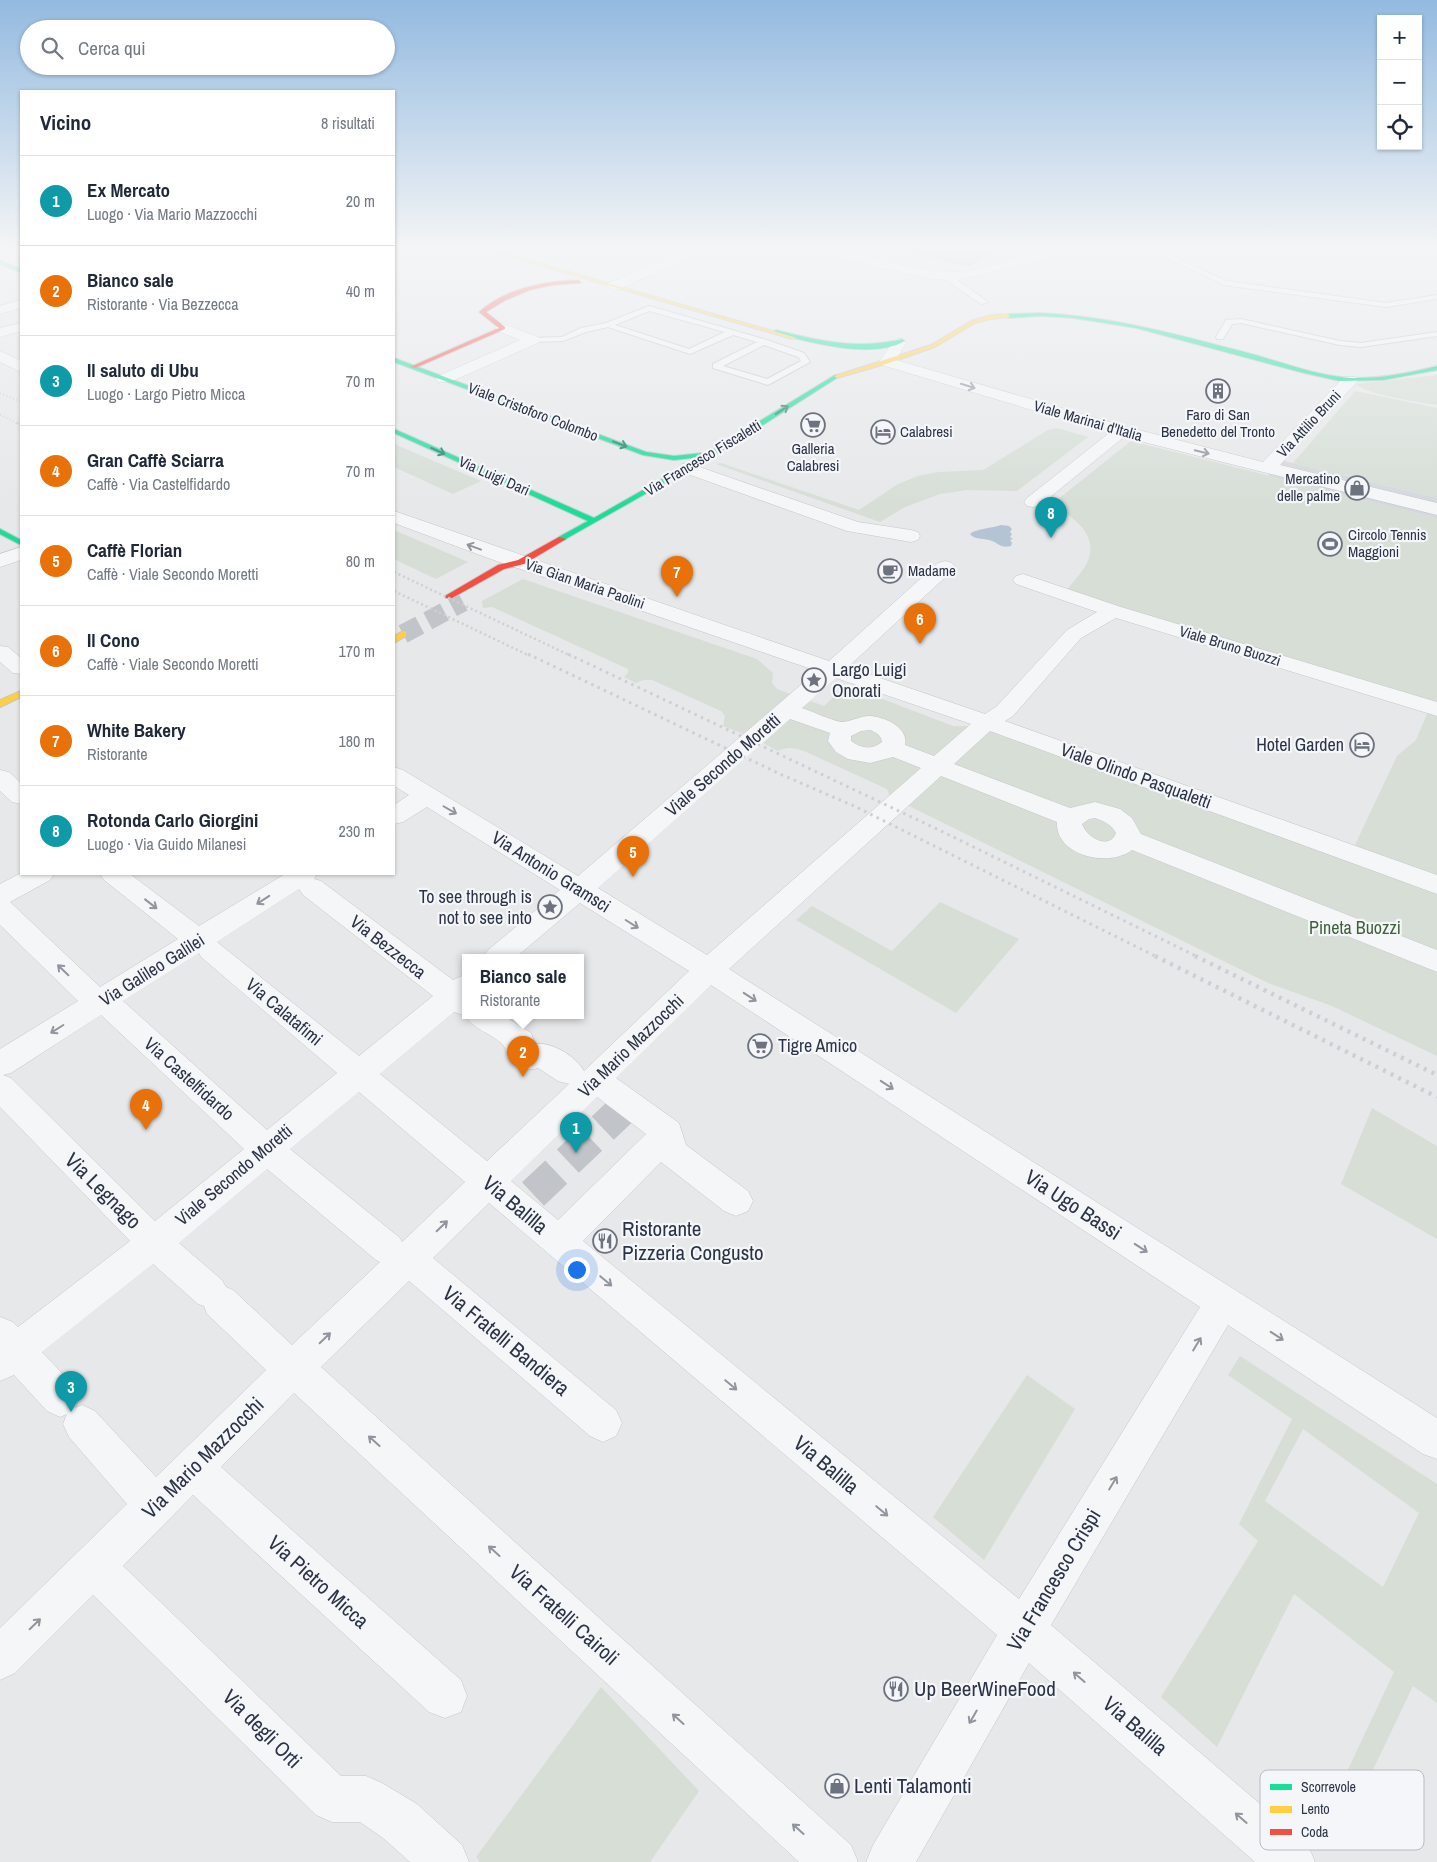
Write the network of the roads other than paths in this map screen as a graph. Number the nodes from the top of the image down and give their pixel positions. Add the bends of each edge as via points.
1 (492, 333) edge
2 (516, 333) edge
3 (576, 333) edge
4 (632, 333) edge
5 (730, 333) edge
6 (735, 333) edge
7 (762, 333) edge
8 (780, 333) edge
9 (785, 333) edge
10 (955, 333) edge
11 (1165, 333) edge
12 (1200, 333) edge
13 (1222, 333) edge
14 (1295, 333) edge
15 (916, 334) dead end
16 (1437, 334) edge
17 (749, 337) junction
18 (1220, 337) junction
19 (534, 340) junction
20 (764, 342) junction
21 (1244, 342) dead end
22 (899, 343) junction
23 (0, 356) edge
24 (395, 361) edge
25 (887, 362) junction
26 (20, 366) edge
27 (413, 367) junction
28 (1437, 368) edge
29 (833, 377) junction
30 (444, 378) junction
31 (1350, 380) junction
32 (395, 431) edge
33 (1120, 431) junction
34 (726, 446) junction
35 (645, 454) junction
36 (1268, 467) junction
37 (688, 468) junction
38 (662, 483) junction
39 (1033, 502) dead end
40 (1437, 509) edge
41 (395, 517) edge
42 (594, 521) junction
43 (0, 531) edge
44 (911, 536) dead end
45 (20, 542) edge
46 (20, 553) edge
47 (0, 561) edge
48 (521, 562) junction
49 (944, 567) dead end
50 (506, 578) dead end
51 (1023, 580) dead end
52 (449, 596) dead end
53 (1114, 611) junction
54 (0, 652) edge
55 (20, 667) edge
56 (834, 669) junction
57 (20, 694) edge
58 (0, 704) edge
59 (1437, 709) edge
60 (787, 710) junction
61 (987, 722) junction
62 (938, 766) junction
63 (395, 776) edge
64 (6, 778) edge
65 (20, 795) edge
66 (426, 796) junction
67 (395, 815) edge
68 (1072, 818) junction
69 (1128, 839) junction
70 (39, 875) edge
71 (114, 875) edge
72 (302, 878) edge
73 (1437, 885) edge
74 (579, 891) junction
75 (0, 896) edge
76 (0, 909) edge
77 (205, 946) junction
78 (502, 954) edge
79 (1437, 961) edge
80 (709, 970) junction
81 (461, 995) edge
82 (106, 1006) junction
83 (486, 1019) edge
84 (0, 1064) edge
85 (356, 1073) junction
86 (582, 1076) junction
87 (0, 1087) edge
88 (668, 1133) junction
89 (265, 1148) junction
90 (488, 1182) junction
91 (736, 1201) dead end
92 (559, 1242) junction
93 (154, 1243) junction
94 (397, 1254) junction
95 (1223, 1301) junction
96 (5, 1349) edge
97 (287, 1363) junction
98 (603, 1423) dead end
99 (1437, 1440) edge
100 (192, 1468) junction
101 (143, 1492) dead end
102 (94, 1566) junction
103 (1024, 1630) junction
104 (0, 1658) edge
105 (445, 1696) dead end
106 (1260, 1835) edge
107 (1277, 1850) edge
108 (445, 1862) edge
109 (834, 1862) edge
110 (890, 1862) edge
111 (1291, 1862) edge

1 - 27 street
2 - 19 street
3 - 19 lane via 563,338
4 - 5 lane via 690,352
6 - 17 lane
7 - 17 lane
8 - 29 street via 815,344 833,360
9 - 22 street via 852,347
10 - 25 street, Via Francesco Fiscaletti via 933,346
11 - 31 street, Via Francesco Fiscaletti
12 - 18 street
13 - 18 lane
14 - 16 lane via 1361,345
15 - 22 street
17 - 20 lane
18 - 21 street
19 - 30 street
20 - 20 lane via 721,363 716,366 768,382 806,362 801,355
22 - 25 street
23 - 26 street
24 - 27 street, Viale Cristoforo Colombo
25 - 29 street, Via Francesco Fiscaletti
25 -> 33 street, Viale Marinai d'Italia
27 - 30 street, Viale Cristoforo Colombo
28 - 31 street, Via Francesco Fiscaletti via 1414,374
34 -> 29 street, Via Francesco Fiscaletti
30 -> 35 street, Viale Cristoforo Colombo
31 - 36 street, Via Attilio Bruni
32 -> 42 street, Via Luigi Dari
33 -> 36 street, Viale Marinai d'Italia
33 - 39 street
34 - 35 street, Viale Cristoforo Colombo via 709,454 675,459
34 - 37 street, Via Francesco Fiscaletti
35 - 38 street, Viale Cristoforo Colombo via 659,465
36 - 40 street, Viale Marinai d'Italia
37 - 38 street, Via Francesco Fiscaletti
37 - 44 street via 854,527
38 - 42 street, Via Francesco Fiscaletti
48 -> 41 street, Via Gian Maria Paolini
42 - 48 street, Via Francesco Fiscaletti
43 - 45 street
46 - 47 street
48 - 50 street, Via Francesco Fiscaletti via 514,574
48 - 52 street, Via Francesco Fiscaletti via 501,567
48 - 56 street, Via Gian Maria Paolini
49 - 56 street, Viale Secondo Moretti
51 - 53 street, Viale Bruno Buozzi
53 - 59 street, Viale Bruno Buozzi
53 - 61 street, Via Mario Mazzocchi via 1074,634 1005,711
54 - 55 street
56 - 60 street, Viale Secondo Moretti
56 - 61 street, Viale Olindo Pasqualetti
57 - 58 street
60 - 62 street via 843,730 854,724 879,725 891,732 891,748
60 - 74 street, Viale Secondo Moretti
61 - 62 street, Via Mario Mazzocchi
61 - 73 street, Viale Olindo Pasqualetti
62 - 68 street
62 - 80 street, Via Mario Mazzocchi
63 - 66 street, Via Antonio Gramsci
64 - 65 street
66 - 67 street
66 -> 74 street, Via Antonio Gramsci
68 - 69 street via 1086,811 1105,812 1121,821 1129,833
68 - 69 street via 1069,823 1073,836 1088,847 1108,850 1117,848
69 - 79 street
70 - 75 street
71 -> 77 street, Via Calatafimi
72 -> 77 street, Via Galileo Galilei
72 - 81 street, Via Bezzecca
74 - 78 street, Viale Secondo Moretti
74 -> 80 street, Via Antonio Gramsci
82 -> 76 street, Via Castelfidardo
77 - 82 street, Via Galileo Galilei
77 - 85 street, Via Calatafimi
80 - 86 street, Via Mario Mazzocchi
80 -> 95 street, Via Ugo Bassi
81 - 85 street, Viale Secondo Moretti
82 -> 84 street, Via Galileo Galilei
82 - 89 street, Via Castelfidardo
83 - 86 street
85 - 89 street, Viale Secondo Moretti
85 - 90 street, Via Balilla
86 - 88 street
86 - 90 street, Via Mario Mazzocchi
87 - 93 street, Via Legnago
88 - 91 street via 672,1152
88 - 92 street
89 - 93 street, Viale Secondo Moretti
89 - 94 street, Via Fratelli Bandiera
90 - 92 street, Via Balilla
94 -> 90 street, Via Mario Mazzocchi
92 -> 103 street, Via Balilla
93 - 96 street, Viale Secondo Moretti
93 - 97 street, Via Legnago
97 -> 94 street, Via Mario Mazzocchi
94 - 98 street, Via Fratelli Bandiera via 449,1292
95 -> 99 street, Via Ugo Bassi
103 -> 95 street, Via Francesco Crispi
96 - 101 street via 71,1411
97 - 100 street, Via Mario Mazzocchi
109 -> 97 street, Via Fratelli Cairoli
100 - 102 street, Via Mario Mazzocchi
100 - 105 street, Via Pietro Micca
104 -> 102 street, Via Mario Mazzocchi
102 - 108 street, Via degli Orti via 332,1799 366,1799 400,1821
106 -> 103 street, Via Balilla
103 -> 110 street, Via Francesco Crispi
111 -> 107 street, Via Balilla

